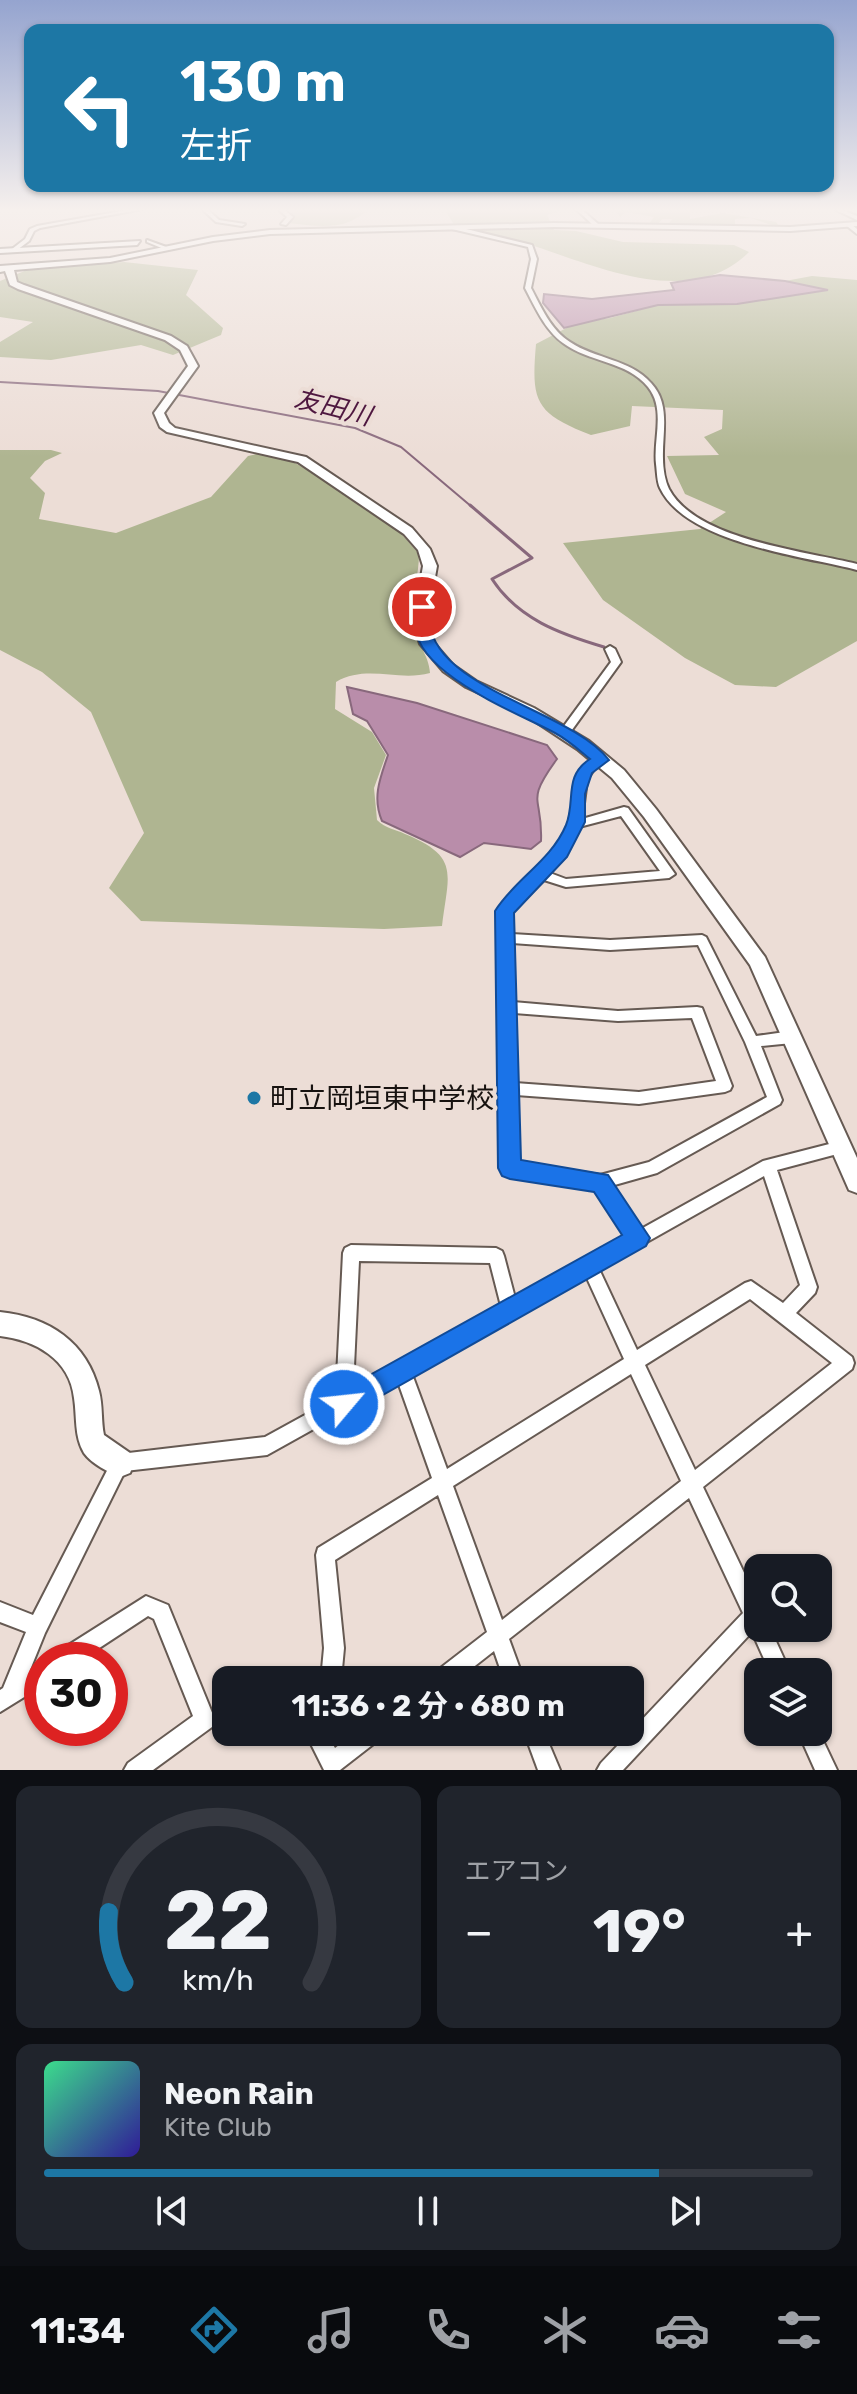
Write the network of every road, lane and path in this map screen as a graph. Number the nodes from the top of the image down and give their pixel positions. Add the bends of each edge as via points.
1 (34, 292) edge
2 (530, 292) edge
3 (857, 567) edge
4 (610, 649) dead end
5 (565, 732) junction
6 (601, 760) junction
7 (574, 825) junction
8 (540, 874) junction
9 (505, 938) junction
10 (507, 1007) junction
11 (792, 1037) junction
12 (752, 1042) junction
13 (508, 1088) junction
14 (841, 1147) junction
15 (768, 1166) junction
16 (600, 1182) junction
17 (857, 1183) edge
18 (638, 1238) junction
19 (589, 1266) junction
20 (510, 1309) junction
21 (784, 1314) junction
22 (0, 1324) edge
23 (634, 1361) junction
24 (402, 1370) junction
25 (344, 1404) junction
26 (120, 1463) junction
27 (442, 1482) junction
28 (691, 1485) junction
29 (744, 1596) edge
30 (0, 1612) edge
31 (38, 1627) junction
32 (744, 1636) edge
33 (498, 1637) junction
34 (91, 1642) edge
35 (332, 1666) edge
36 (460, 1666) edge
37 (509, 1666) edge
38 (24, 1686) edge
39 (5, 1698) edge
40 (322, 1746) edge
41 (354, 1746) edge
42 (540, 1746) edge
43 (815, 1746) edge
44 (135, 1770) edge
45 (549, 1770) edge
46 (608, 1770) edge
47 (826, 1770) edge

1 - 5 street via 184,348 193,366 159,413 171,430 302,459 408,531 430,566 420,622 435,655 471,684
2 - 3 street via 556,334 651,386 661,406 658,473 665,495 675,504 701,524 736,539
4 - 5 street via 616,662
5 - 6 street
6 - 7 street via 585,770
6 - 11 street via 650,813 758,962
7 - 8 street via 561,852
7 - 8 street via 624,811 669,874 566,883
8 - 9 street via 505,911
9 - 10 street
9 - 12 street via 610,945 702,940
10 - 13 street
10 - 13 street via 618,1016 697,1012 725,1086 639,1098
11 - 12 street
11 - 14 street
12 - 16 street via 775,1100 652,1168
13 - 16 street via 510,1168
14 - 15 street
14 - 17 street
15 - 18 street
15 - 21 street via 809,1287
16 - 18 street
18 - 19 street
19 - 20 street
19 - 23 street
20 - 24 street
20 - 25 street via 496,1256 351,1253
21 - 23 street via 751,1289
21 - 28 street via 846,1363
22 - 26 street via 33,1328 61,1347 83,1382 93,1440
23 - 27 street
23 - 28 street
24 - 25 street
24 - 27 street
25 - 26 street via 267,1446
26 - 31 street
27 - 33 street
27 - 35 street via 325,1555
28 - 29 street
28 - 33 street
30 - 31 street
31 - 39 street
32 - 46 street
33 - 36 street
33 - 37 street
34 - 44 street via 146,1606 161,1612 205,1720
38 - 39 street
40 - 41 street via 332,1763
42 - 45 street
43 - 47 street

